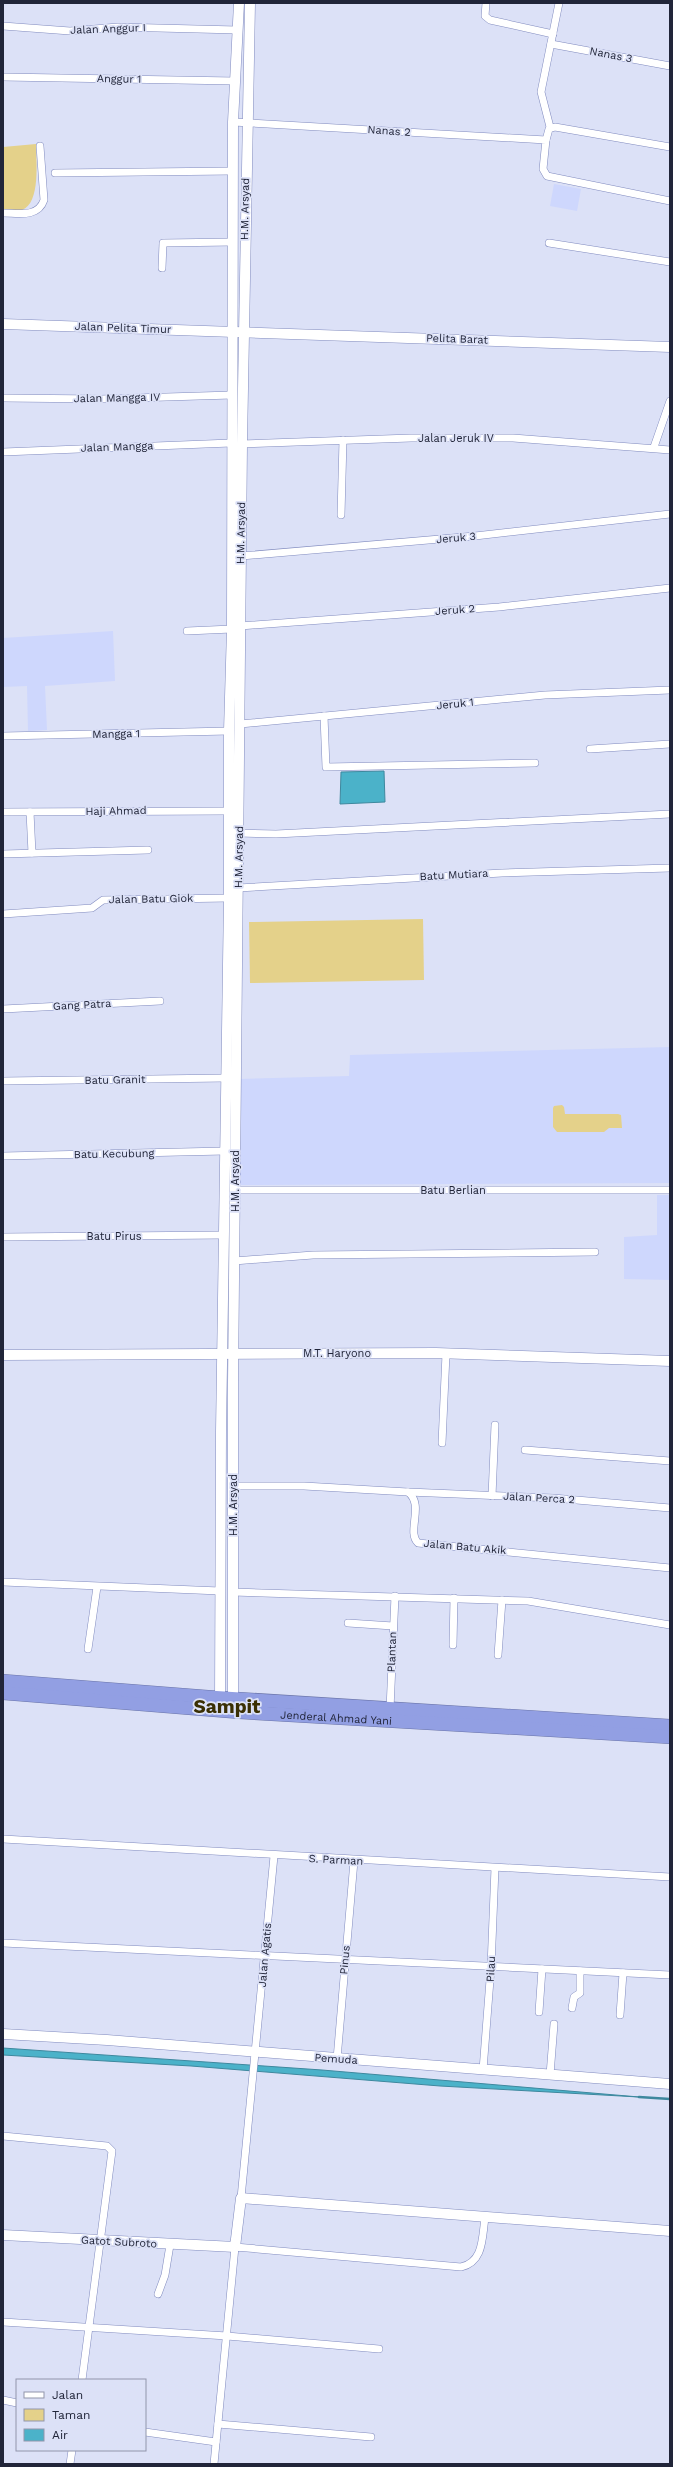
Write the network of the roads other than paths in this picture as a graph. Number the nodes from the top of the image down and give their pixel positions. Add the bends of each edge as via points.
1 (238, 3) edge
2 (250, 3) edge
3 (486, 3) edge
4 (559, 3) edge
5 (3, 26) edge
6 (237, 30) junction
7 (553, 34) junction
8 (552, 44) junction
9 (670, 66) edge
10 (3, 77) edge
11 (235, 82) junction
12 (233, 122) junction
13 (246, 122) junction
14 (550, 127) junction
15 (546, 140) junction
16 (40, 146) dead end
17 (670, 147) edge
18 (233, 171) junction
19 (55, 174) dead end
20 (670, 201) edge
21 (3, 213) edge
22 (233, 242) junction
23 (549, 243) dead end
24 (670, 262) edge
25 (162, 268) dead end
26 (3, 324) edge
27 (232, 331) junction
28 (244, 331) junction
29 (670, 347) edge
30 (232, 395) junction
31 (3, 398) edge
32 (670, 401) edge
33 (343, 440) junction
34 (236, 443) junction
35 (654, 447) junction
36 (670, 450) edge
37 (3, 452) edge
38 (670, 514) edge
39 (341, 515) dead end
40 (241, 556) junction
41 (670, 588) edge
42 (236, 628) junction
43 (187, 631) dead end
44 (670, 690) edge
45 (324, 716) junction
46 (240, 724) junction
47 (229, 731) junction
48 (3, 736) edge
49 (670, 744) edge
50 (590, 749) dead end
51 (535, 763) dead end
52 (228, 811) junction
53 (3, 812) edge
54 (30, 812) junction
55 (670, 814) edge
56 (240, 833) junction
57 (148, 850) dead end
58 (32, 853) junction
59 (3, 854) edge
60 (670, 868) edge
61 (238, 888) junction
62 (229, 898) junction
63 (3, 914) edge
64 (160, 1000) dead end
65 (3, 1009) edge
66 (226, 1078) junction
67 (3, 1081) edge
68 (225, 1151) junction
69 (3, 1156) edge
70 (235, 1190) junction
71 (670, 1190) edge
72 (224, 1235) junction
73 (3, 1237) edge
74 (595, 1252) dead end
75 (234, 1261) junction
76 (234, 1352) junction
77 (222, 1353) junction
78 (3, 1354) edge
79 (446, 1354) junction
80 (670, 1361) edge
81 (495, 1425) dead end
82 (442, 1443) dead end
83 (525, 1450) dead end
84 (670, 1461) edge
85 (233, 1486) junction
86 (408, 1492) junction
87 (492, 1496) junction
88 (221, 1508) junction
89 (670, 1508) edge
90 (233, 1509) junction
91 (670, 1568) edge
92 (3, 1582) edge
93 (97, 1587) junction
94 (220, 1592) junction
95 (233, 1592) junction
96 (395, 1596) junction
97 (454, 1598) junction
98 (502, 1600) junction
99 (348, 1623) dead end
100 (670, 1625) edge
101 (393, 1626) junction
102 (454, 1645) dead end
103 (88, 1649) dead end
104 (498, 1655) dead end
105 (3, 1681) edge
106 (3, 1692) edge
107 (226, 1705) junction
108 (390, 1708) junction
109 (407, 1715) junction
110 (670, 1726) edge
111 (605, 1727) junction
112 (670, 1737) edge
113 (3, 1839) edge
114 (274, 1856) junction
115 (354, 1861) junction
116 (495, 1868) junction
117 (670, 1877) edge
118 (3, 1943) edge
119 (266, 1956) junction
120 (345, 1960) junction
121 (491, 1966) junction
122 (542, 1969) junction
123 (580, 1971) junction
124 (623, 1973) junction
125 (670, 1975) edge
126 (572, 2008) dead end
127 (539, 2012) dead end
128 (620, 2015) dead end
129 (554, 2024) dead end
130 (3, 2034) edge
131 (256, 2053) junction
132 (337, 2059) junction
133 (483, 2070) junction
134 (550, 2075) junction
135 (670, 2084) edge
136 (3, 2136) edge
137 (241, 2198) junction
138 (485, 2218) junction
139 (670, 2231) edge
140 (3, 2235) edge
141 (99, 2242) junction
142 (170, 2245) junction
143 (235, 2247) junction
144 (158, 2294) dead end
145 (3, 2322) edge
146 (90, 2327) junction
147 (227, 2336) junction
148 (379, 2349) dead end
149 (82, 2379) edge
150 (3, 2400) edge
151 (16, 2403) edge
152 (218, 2424) junction
153 (146, 2432) edge
154 (371, 2437) dead end
155 (216, 2442) junction
156 (72, 2451) edge
157 (70, 2464) edge
158 (214, 2464) edge

1 - 6 street, H.M. Arsyad
2 - 13 street, H.M. Arsyad
3 - 7 street via 485,16 490,20
4 - 7 street
5 - 6 street, Jalan Anggur I via 70,31 118,27
6 - 11 street, H.M. Arsyad
7 - 8 street
8 - 9 street, Nanas 3
8 - 14 street via 541,92
10 - 11 street, Anggur 1
11 - 12 street, H.M. Arsyad
12 - 13 street, Nanas 2
12 - 18 street, H.M. Arsyad
13 - 15 street, Nanas 2
13 - 28 street, H.M. Arsyad
14 - 15 street
14 - 17 street
15 - 20 street via 543,164 547,176
16 - 21 street via 44,200 42,206 29,213
18 - 19 street
18 - 22 street, H.M. Arsyad
22 - 25 street via 163,243
22 - 27 street, H.M. Arsyad
23 - 24 street
26 - 27 street, Jalan Pelita Timur
27 - 28 street, Jalan Pelita Timur
27 - 30 street, H.M. Arsyad
28 - 29 street, Pelita Barat
28 - 34 street, H.M. Arsyad
30 - 31 street, Jalan Mangga IV via 101,399
30 - 34 street, H.M. Arsyad
32 - 35 street
33 - 34 street, Jalan Jeruk IV
33 - 35 street, Jalan Jeruk IV via 513,438
33 - 39 street
34 - 37 street, Jalan Mangga
34 - 40 street, H.M. Arsyad
34 - 42 street, H.M. Arsyad
35 - 36 street, Jalan Jeruk IV
38 - 40 street, Jeruk 3 via 475,536
40 - 42 street, H.M. Arsyad
41 - 42 street, Jeruk 2 via 499,607
42 - 43 street, Jeruk 2
42 - 46 street, H.M. Arsyad
42 - 47 street, H.M. Arsyad
44 - 45 street, Jeruk 1 via 551,694
45 - 46 street, Jeruk 1
45 - 51 street via 326,767
46 - 56 street, H.M. Arsyad
47 - 48 street, Mangga 1
47 - 52 street, H.M. Arsyad
49 - 50 street
52 - 54 street, Haji Ahmad
52 - 62 street, H.M. Arsyad
53 - 54 street, Haji Ahmad
54 - 58 street
55 - 56 street via 276,834
56 - 61 street, H.M. Arsyad
57 - 58 street
58 - 59 street
60 - 61 street, Batu Mutiara via 502,872
61 - 70 street, H.M. Arsyad
62 - 63 street, Jalan Batu Giok via 104,900 92,908
62 - 66 street, H.M. Arsyad
64 - 65 street, Gang Patra
66 - 67 street, Batu Granit
66 - 68 street, H.M. Arsyad
68 - 69 street, Batu Kecubung
68 - 72 street, H.M. Arsyad
70 - 71 street, Batu Berlian
70 - 75 street, H.M. Arsyad
72 - 73 street, Batu Pirus
72 - 77 street, H.M. Arsyad
74 - 75 street via 329,1255
75 - 76 street, H.M. Arsyad
76 - 77 street, M.T. Haryono
76 - 79 street, M.T. Haryono
76 - 85 street, H.M. Arsyad
77 - 78 street, M.T. Haryono
77 - 88 street, H.M. Arsyad
79 - 80 street, M.T. Haryono
79 - 82 street
81 - 87 street
83 - 84 street
85 - 86 street via 304,1486
85 - 90 street, H.M. Arsyad
86 - 87 street, Jalan Perca 2
86 - 91 street, Jalan Batu Akik via 416,1502 415,1538 418,1543
87 - 89 street, Jalan Perca 2
88 - 90 street
88 - 94 street, H.M. Arsyad
90 - 95 street, H.M. Arsyad
92 - 93 street
93 - 94 street
93 - 103 street
94 - 107 street, H.M. Arsyad
95 - 96 street
95 - 107 street, H.M. Arsyad
96 - 97 street
96 - 101 street, Plantan
97 - 98 street
97 - 102 street
98 - 100 street via 528,1601
98 - 104 street
99 - 101 street
101 - 108 street, Plantan
105 - 107 highway, Jenderal Ahmad Yani
106 - 107 highway, Jenderal Ahmad Yani
107 - 108 highway, Jenderal Ahmad Yani
107 - 109 highway, Jenderal Ahmad Yani
108 - 109 highway, Jenderal Ahmad Yani
109 - 111 highway, Jenderal Ahmad Yani
110 - 111 highway, Jenderal Ahmad Yani
111 - 112 highway, Jenderal Ahmad Yani
113 - 114 street, S. Parman
114 - 115 street, S. Parman
114 - 119 street, Jalan Agatis
115 - 116 street, S. Parman
115 - 120 street, Pinus
116 - 117 street, S. Parman
116 - 121 street, Pilau
118 - 119 street
119 - 120 street
119 - 131 street, Jalan Agatis
120 - 121 street
120 - 132 street, Pinus
121 - 122 street
121 - 133 street, Pilau
122 - 123 street
122 - 127 street
123 - 124 street
123 - 126 street via 580,1993 574,1997
124 - 125 street
124 - 128 street
129 - 134 street
130 - 131 street, Pemuda
131 - 132 street, Pemuda
131 - 137 street, Jalan Agatis
132 - 133 street, Pemuda
133 - 134 street, Pemuda
134 - 135 street, Pemuda
136 - 141 street via 110,2148 112,2161
137 - 138 street
137 - 143 street
138 - 139 street
138 - 143 street via 480,2252 476,2259 461,2267
140 - 141 street, Gatot Subroto
141 - 142 street, Gatot Subroto
141 - 146 street
142 - 143 street, Gatot Subroto
142 - 144 street via 165,2276
143 - 147 street
145 - 146 street
146 - 147 street
146 - 149 street
147 - 148 street
147 - 152 street
150 - 151 street
152 - 154 street
152 - 155 street
153 - 155 street
155 - 158 street
156 - 157 street

